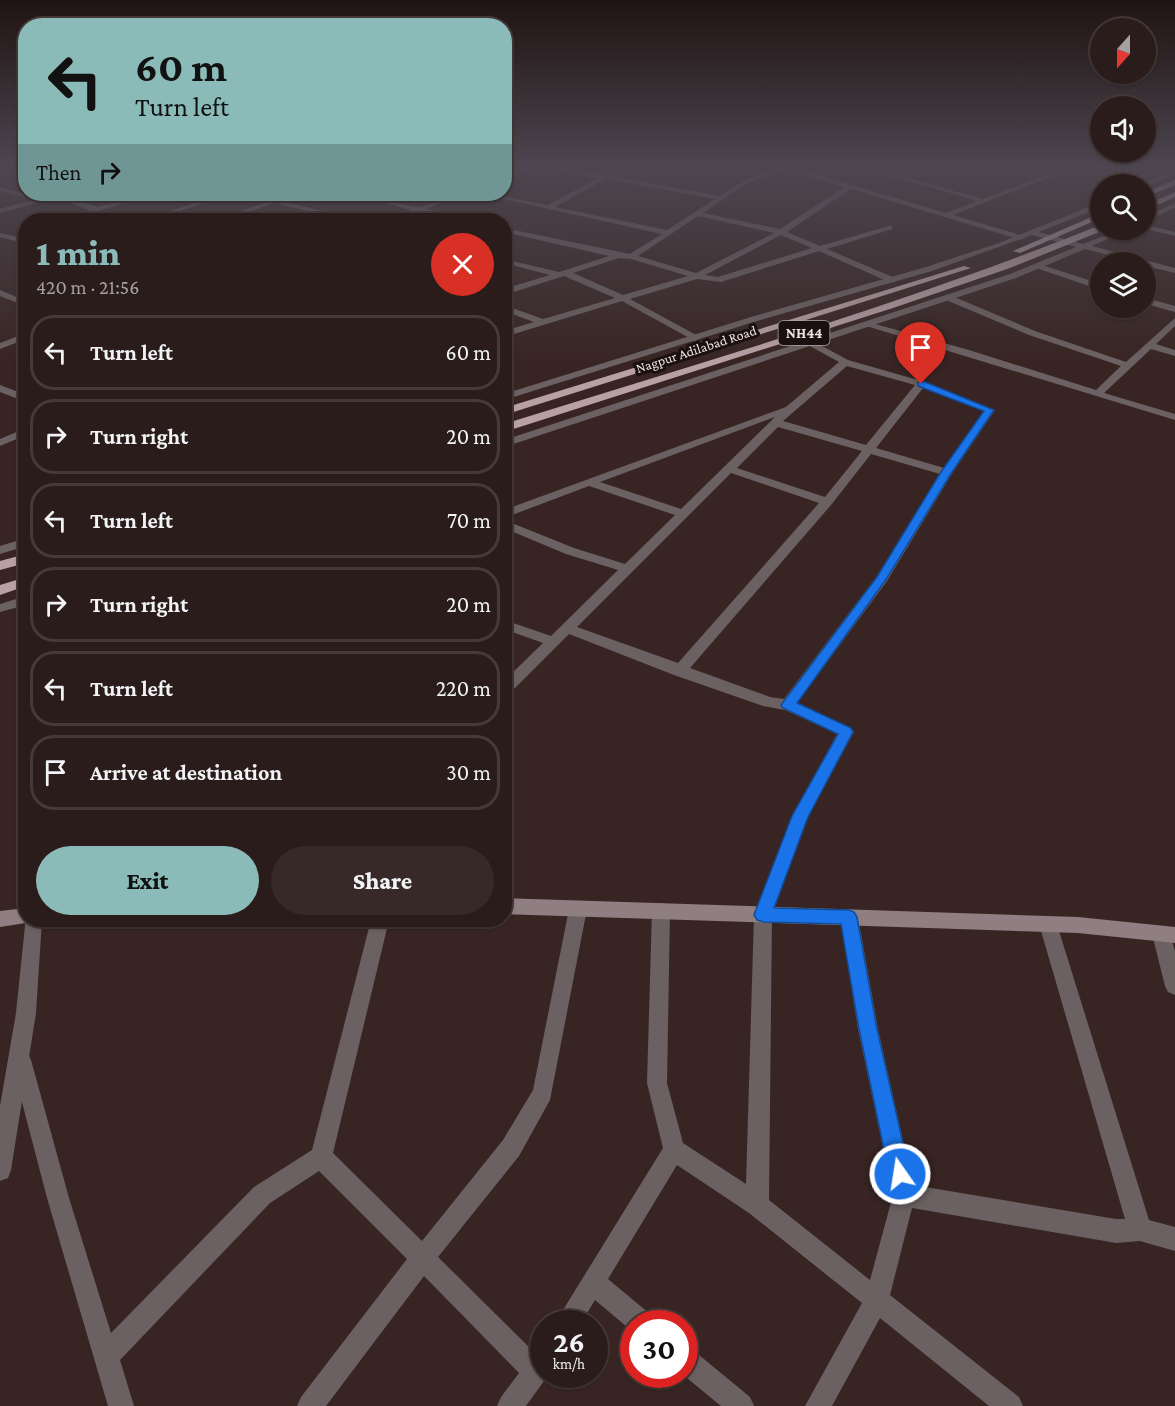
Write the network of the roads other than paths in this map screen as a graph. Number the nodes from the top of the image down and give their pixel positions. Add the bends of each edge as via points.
1 (658, 231) edge
2 (673, 231) edge
3 (775, 231) edge
4 (878, 231) edge
5 (997, 231) edge
6 (1039, 231) edge
7 (1065, 231) edge
8 (512, 232) edge
9 (781, 232) junction
10 (669, 233) junction
11 (1033, 233) junction
12 (1090, 233) edge
13 (0, 235) edge
14 (18, 236) edge
15 (14, 237) junction
16 (1021, 238) junction
17 (1048, 238) junction
18 (18, 239) edge
19 (1102, 240) edge
20 (1067, 244) junction
21 (1084, 248) junction
22 (821, 249) junction
23 (1100, 252) edge
24 (618, 256) junction
25 (632, 257) junction
26 (512, 263) edge
27 (1039, 266) junction
28 (1156, 266) edge
29 (1175, 271) edge
30 (562, 274) junction
31 (697, 276) junction
32 (892, 280) junction
33 (1090, 283) edge
34 (512, 290) edge
35 (849, 292) junction
36 (0, 293) edge
37 (18, 295) edge
38 (12, 298) junction
39 (949, 298) junction
40 (624, 299) junction
41 (864, 299) junction
42 (18, 301) edge
43 (0, 302) edge
44 (1156, 304) edge
45 (1175, 309) edge
46 (512, 311) edge
47 (1175, 321) edge
48 (545, 323) junction
49 (868, 325) junction
50 (512, 332) edge
51 (695, 338) junction
52 (18, 339) edge
53 (811, 343) junction
54 (1148, 345) junction
55 (0, 346) edge
56 (1175, 353) edge
57 (845, 362) junction
58 (1126, 365) junction
59 (921, 384) junction
60 (0, 388) edge
61 (1098, 393) junction
62 (512, 395) edge
63 (18, 396) edge
64 (792, 407) junction
65 (512, 409) edge
66 (1175, 417) edge
67 (777, 423) junction
68 (512, 425) edge
69 (18, 435) edge
70 (512, 441) edge
71 (0, 443) edge
72 (868, 448) junction
73 (729, 469) junction
74 (947, 472) junction
75 (589, 482) junction
76 (827, 501) junction
77 (512, 511) edge
78 (684, 514) junction
79 (512, 527) edge
80 (18, 544) edge
81 (0, 550) edge
82 (18, 560) edge
83 (0, 566) edge
84 (627, 569) junction
85 (18, 584) edge
86 (0, 590) edge
87 (18, 602) edge
88 (0, 608) edge
89 (512, 627) edge
90 (567, 628) junction
91 (553, 642) junction
92 (679, 671) junction
93 (512, 682) edge
94 (788, 705) junction
95 (512, 906) edge
96 (578, 909) junction
97 (661, 911) junction
98 (763, 915) junction
99 (18, 917) edge
100 (849, 917) junction
101 (0, 919) edge
102 (1048, 924) junction
103 (32, 927) edge
104 (378, 927) edge
105 (1168, 934) edge
106 (1175, 986) edge
107 (19, 1055) junction
108 (4, 1127) edge
109 (674, 1150) junction
110 (321, 1157) junction
111 (0, 1170) edge
112 (904, 1195) junction
113 (757, 1205) junction
114 (1140, 1229) junction
115 (1175, 1239) edge
116 (422, 1259) junction
117 (593, 1282) junction
118 (877, 1300) junction
119 (575, 1310) edge
120 (626, 1310) edge
121 (106, 1356) junction
122 (530, 1359) edge
123 (698, 1371) edge
124 (530, 1379) edge
125 (121, 1406) edge
126 (310, 1406) edge
127 (510, 1406) edge
128 (741, 1406) edge
129 (818, 1406) edge
130 (1010, 1406) edge

1 - 10 street
2 - 10 street
3 - 9 street
4 - 22 street
5 - 16 street
6 - 11 street
7 - 17 highway, Nagpur Adilabad Road / NH44
8 - 24 street
9 - 22 street
9 - 31 street
10 - 25 street
11 - 16 street
11 - 17 street
12 - 20 highway, Nagpur Adilabad Road / NH44
13 - 15 street
14 - 15 street
15 - 18 street
16 - 32 street
17 - 20 street
17 - 41 highway, Nagpur Adilabad Road / NH44 via 991,261
19 - 21 street
20 - 21 street
20 - 68 highway, Nagpur Adilabad Road / NH44 via 890,306
21 - 23 street
21 - 27 street
22 - 31 street via 718,280
22 - 32 street
24 - 25 street
24 - 30 street
25 - 31 street
26 - 30 street
27 - 33 street
27 - 39 street
28 - 29 street
30 - 34 street
30 - 40 street
31 - 40 street
32 - 35 street
35 - 41 street
35 - 51 street
36 - 38 street
37 - 38 street
38 - 42 street
38 - 43 street
39 - 49 street
39 - 58 street via 1032,333
40 - 48 street
40 - 51 street
41 - 65 highway, Nagpur Adilabad Road / NH44
44 - 45 street
46 - 48 street
47 - 54 street
48 - 50 street
49 - 53 street
49 - 61 street
51 - 62 street
52 - 55 street
53 - 57 street
53 - 70 street
54 - 56 street
54 - 58 street
57 - 59 street
57 - 64 street
58 - 61 street
59 - 72 street
59 - 74 street via 990,410
60 - 63 street
61 - 66 street
64 - 67 street
64 - 75 street
67 - 72 street
67 - 73 street
69 - 71 street
72 - 74 street
72 - 76 street
73 - 76 street
73 - 78 street
74 - 94 street via 882,578
75 - 77 street
75 - 78 street
76 - 92 street
78 - 84 street
79 - 84 street
80 - 81 street
82 - 83 highway
84 - 90 street
85 - 86 highway
87 - 88 street
89 - 91 street
90 - 91 street
90 - 92 street
91 - 93 street
92 - 94 street via 768,702
94 - 98 street via 846,732 800,816
95 - 96 main road
96 - 97 main road
96 - 116 street via 543,1093 511,1148
97 - 98 main road
97 - 109 street via 657,1083
98 - 100 main road
98 - 113 street
99 - 101 main road
100 - 102 main road
100 - 112 street via 868,1029
102 - 105 main road
102 - 114 street
103 - 107 street
104 - 110 street
105 - 106 street
107 - 108 street
107 - 121 street
108 - 111 street
109 - 113 street
109 - 117 street
110 - 116 street
110 - 121 street via 262,1195
112 - 114 street via 1116,1231
112 - 118 street
113 - 118 street
114 - 115 street
116 - 122 street
116 - 126 street
117 - 119 street
117 - 120 street
118 - 129 street
118 - 130 street
121 - 125 street
123 - 128 street
124 - 127 street

